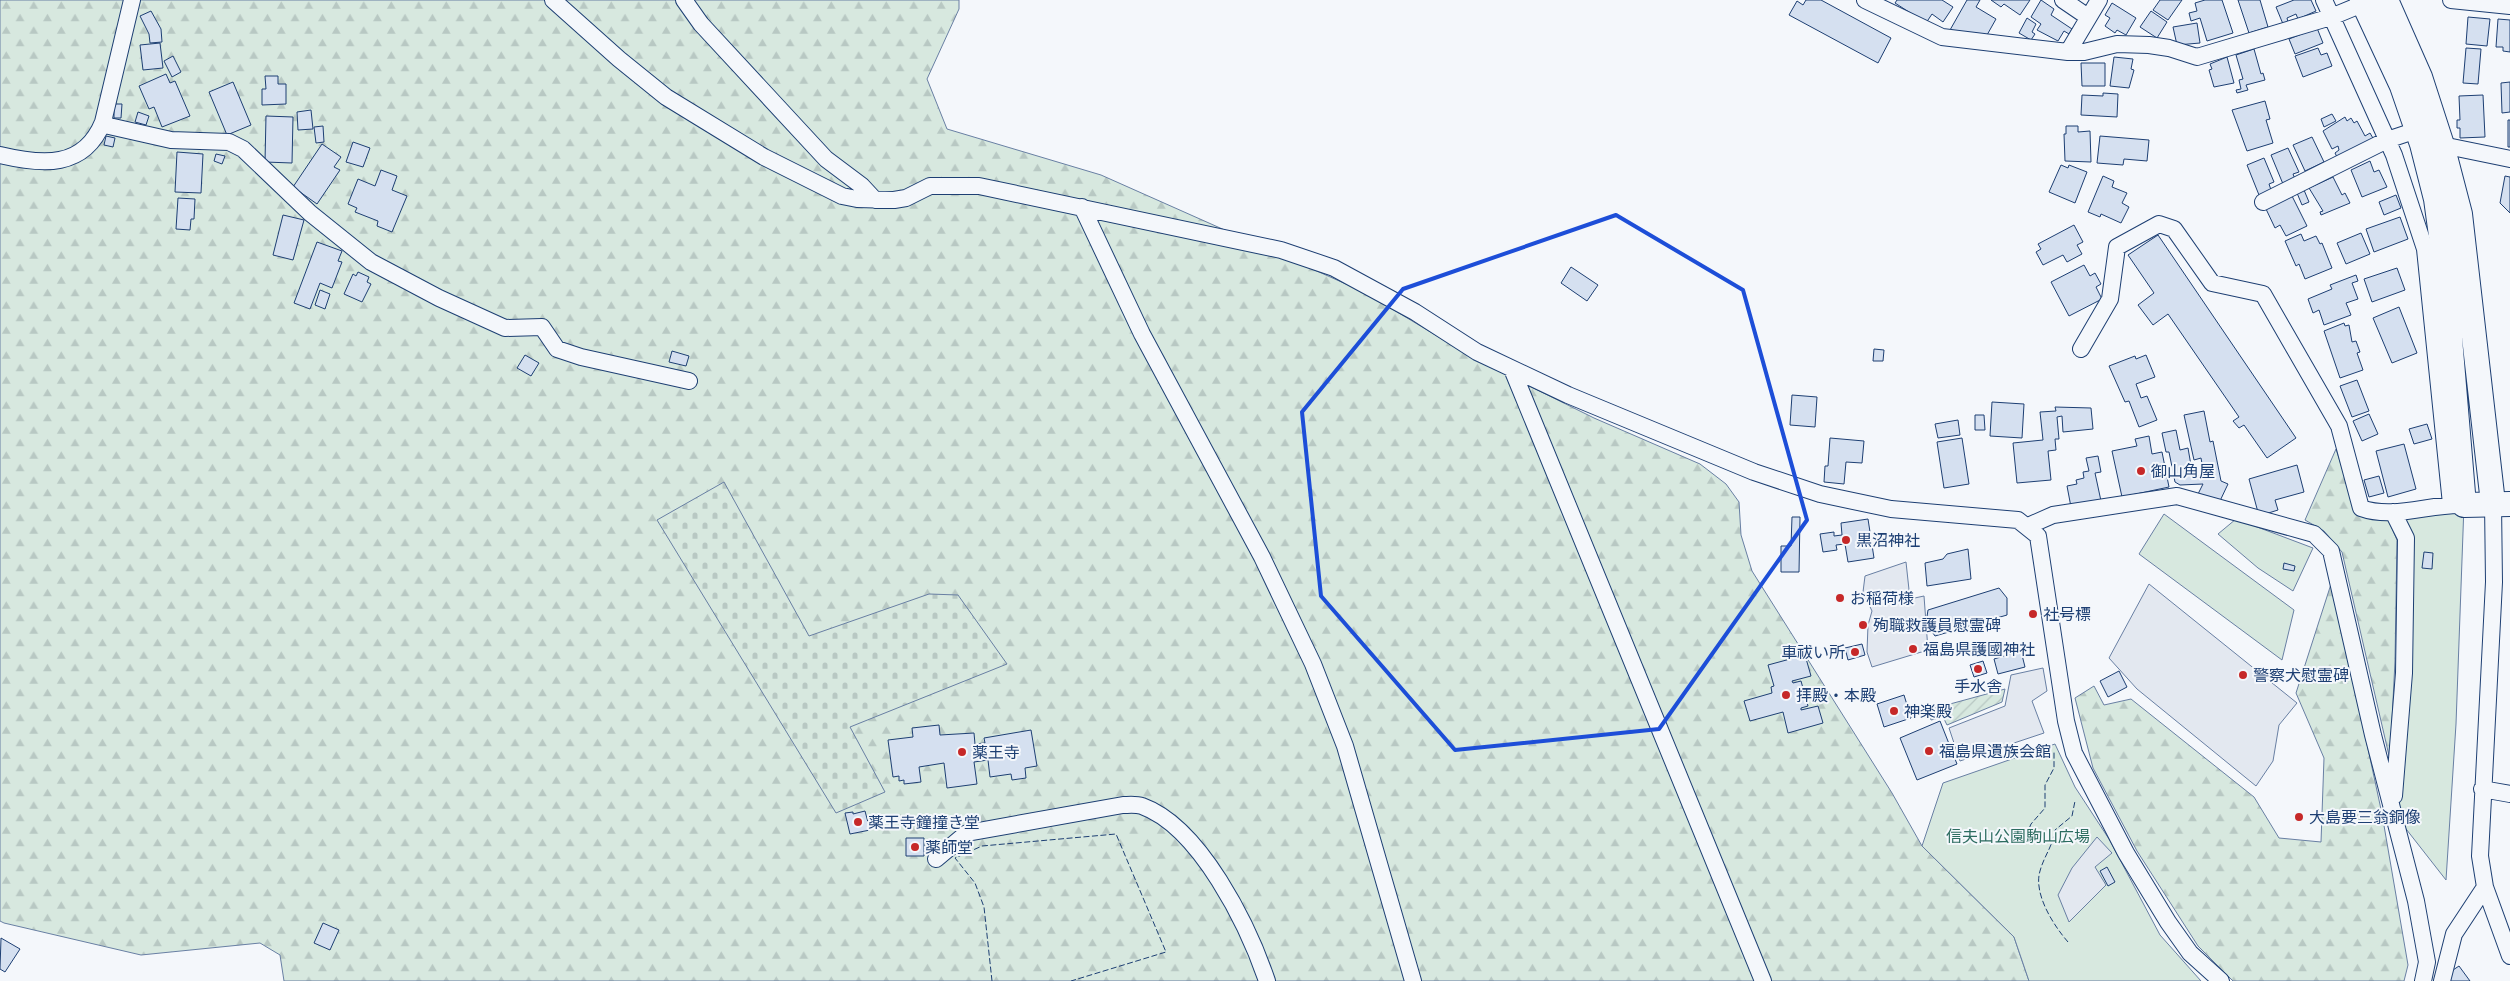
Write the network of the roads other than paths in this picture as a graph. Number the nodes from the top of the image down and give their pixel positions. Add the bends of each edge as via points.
1 (132, 0) edge
2 (553, 0) edge
3 (684, 0) edge
4 (1865, 0) edge
5 (2063, 0) edge
6 (2099, 0) edge
7 (2324, 0) edge
8 (2451, 0) edge
9 (2371, 1) edge
10 (2510, 6) edge
11 (2088, 17) junction
12 (2331, 17) junction
13 (2068, 52) junction
14 (103, 122) junction
15 (2417, 130) junction
16 (2387, 140) junction
17 (2442, 145) junction
18 (0, 155) edge
19 (2510, 159) edge
20 (875, 200) junction
21 (2263, 202) dead end
22 (1082, 207) junction
23 (2081, 349) dead end
24 (1512, 369) junction
25 (688, 381) dead end
26 (2458, 504) junction
27 (2502, 504) edge
28 (2393, 512) junction
29 (2028, 526) junction
30 (2482, 789) junction
31 (2510, 794) edge
32 (2392, 811) junction
33 (936, 859) dead end
34 (2485, 887) junction
35 (2510, 956) edge
36 (1268, 981) edge
37 (1414, 981) edge
38 (1764, 981) edge
39 (2221, 981) edge
40 (2423, 981) edge
41 (2442, 981) edge

1 - 14 street
2 - 20 street via 666,97 731,138 842,196
3 - 20 street via 701,24 826,159
4 - 13 street via 1942,37
5 - 11 street
6 - 11 street
7 - 12 street
8 - 10 street
9 - 12 street
9 - 15 street
9 - 17 street via 2420,77
11 - 13 street
12 - 13 street via 2197,57 2149,45 2117,44 2084,52
12 - 16 street
14 - 18 street via 90,145 67,158 37,162
14 - 25 street via 171,140 229,142 243,149 310,214 371,262 439,298 505,328 542,326 557,349 581,358
15 - 16 street
15 - 26 street via 2436,198 2441,234
16 - 21 street
16 - 26 street via 2409,195 2425,249
17 - 19 street
17 - 27 street via 2460,214
20 - 22 street via 906,198 930,186 980,186
22 - 24 street via 1281,250 1334,268
22 - 37 street via 1142,334 1262,557 1313,664 1345,746
23 - 28 street via 2110,299 2117,248 2158,224 2174,229 2212,283 2263,294 2339,426 2362,508
24 - 29 street via 1568,396 1792,486 1891,509 2018,520
24 - 38 street
26 - 27 street
26 - 28 street
27 - 30 street via 2494,582
28 - 32 street via 2406,538 2404,673
29 - 32 street via 2053,515 2177,496 2314,534 2331,551
29 - 39 street via 2038,536 2066,721 2074,753 2126,853 2158,906 2190,953
30 - 31 street
30 - 34 street via 2480,856
32 - 40 street via 2416,901 2427,962
33 - 36 street via 966,834 1123,805 1141,806 1180,829 1199,850 1230,900
34 - 35 street
34 - 41 street via 2454,934

